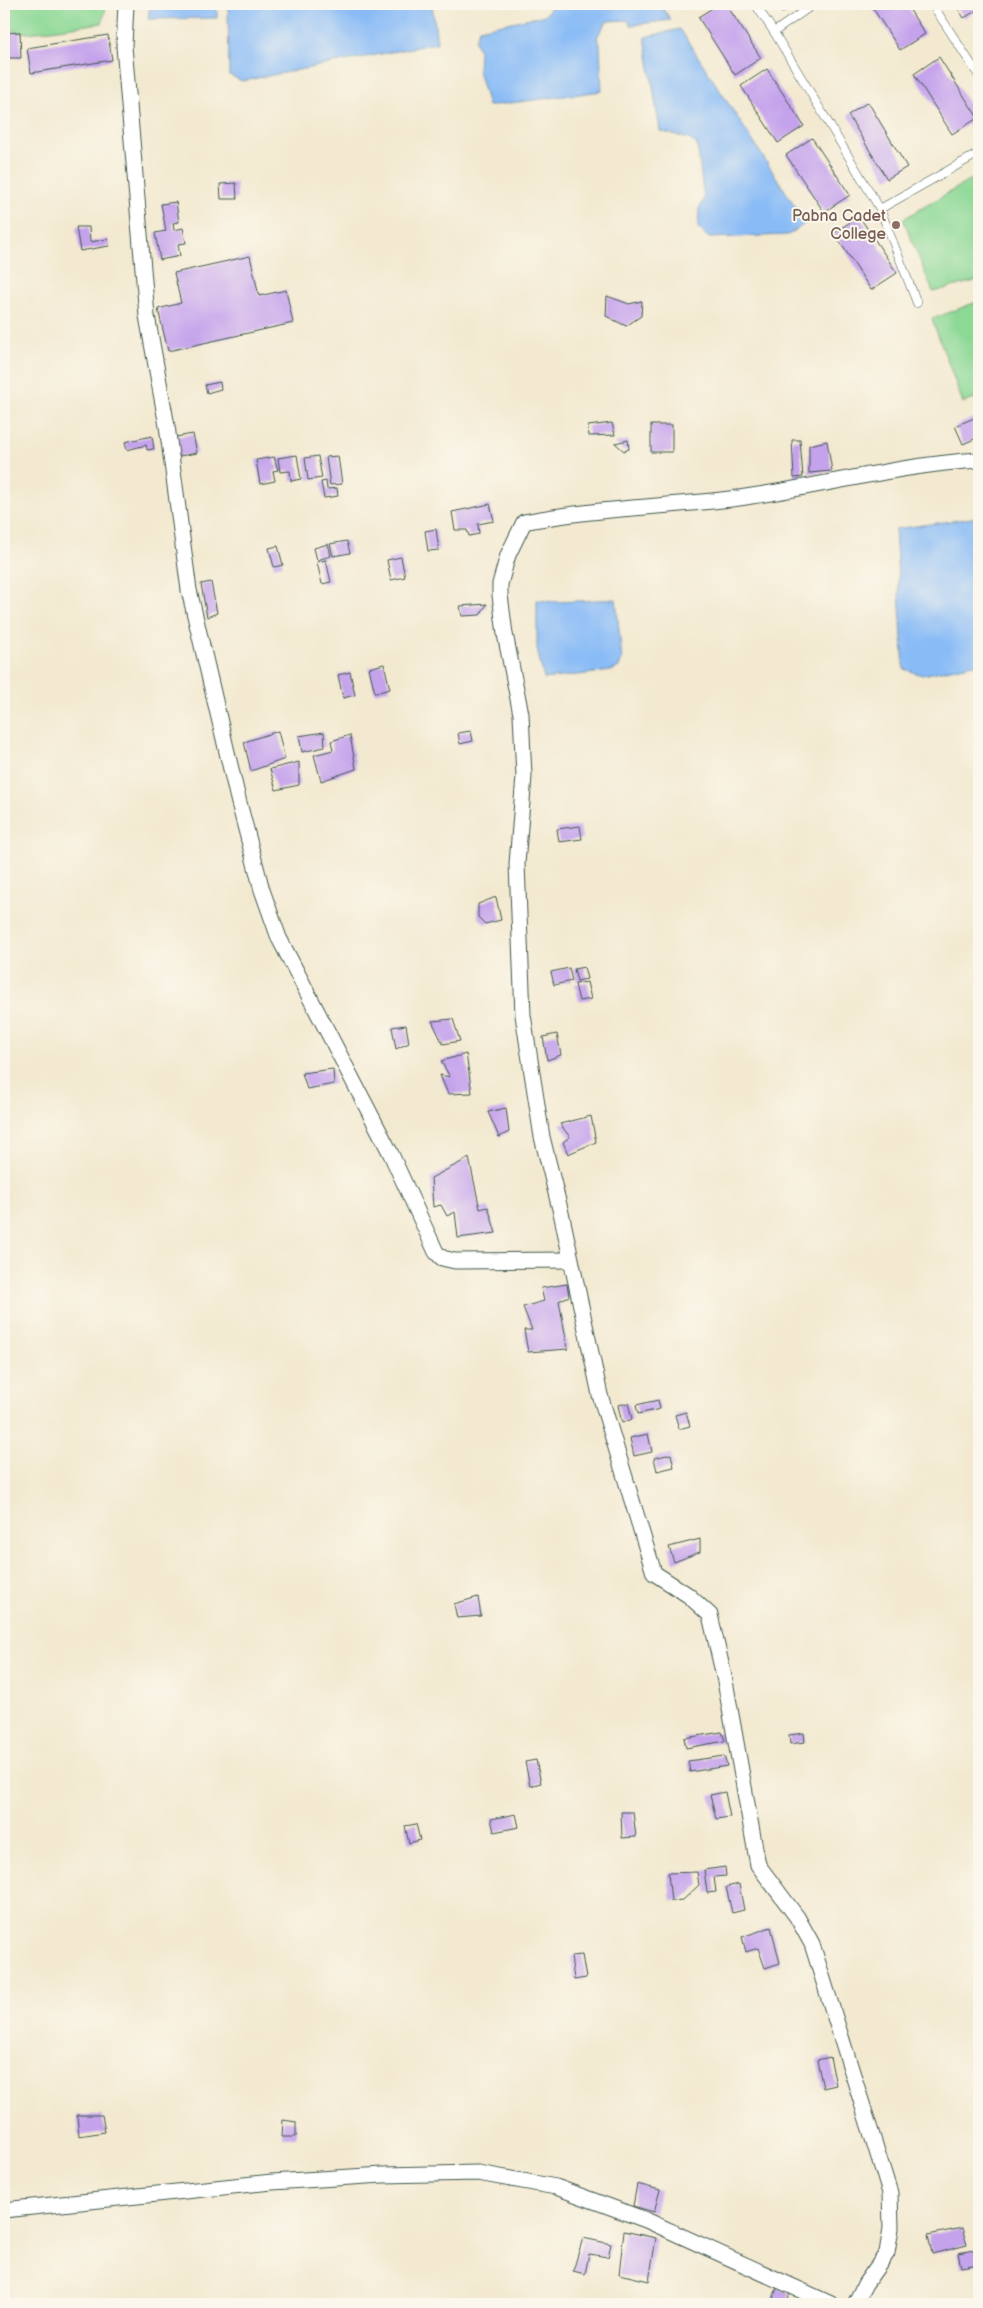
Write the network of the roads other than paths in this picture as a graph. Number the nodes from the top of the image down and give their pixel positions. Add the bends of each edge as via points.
1 (126, 4) edge
2 (756, 4) edge
3 (814, 4) edge
4 (932, 4) edge
5 (774, 32) junction
6 (979, 76) edge
7 (979, 153) edge
8 (880, 209) junction
9 (917, 303) dead end
10 (979, 460) edge
11 (571, 1260) junction
12 (4, 2210) edge
13 (831, 2304) edge
14 (855, 2304) edge

1 - 11 street via 124,46 142,277 167,426 189,590 262,890 279,938 390,1152 436,1252 442,1258 455,1261
2 - 5 lane
3 - 5 lane
4 - 6 lane
5 - 8 lane
7 - 8 lane
8 - 9 lane
10 - 11 street via 944,462 740,498 546,518 524,522 520,529 503,572 500,594 521,723 524,776 517,864 523,1015 542,1137
11 - 14 street via 600,1395 654,1573 688,1594 710,1615 729,1700 758,1865 797,1917 812,1944 890,2193 891,2228 887,2253
12 - 13 street via 272,2182 478,2173 556,2187 646,2220

